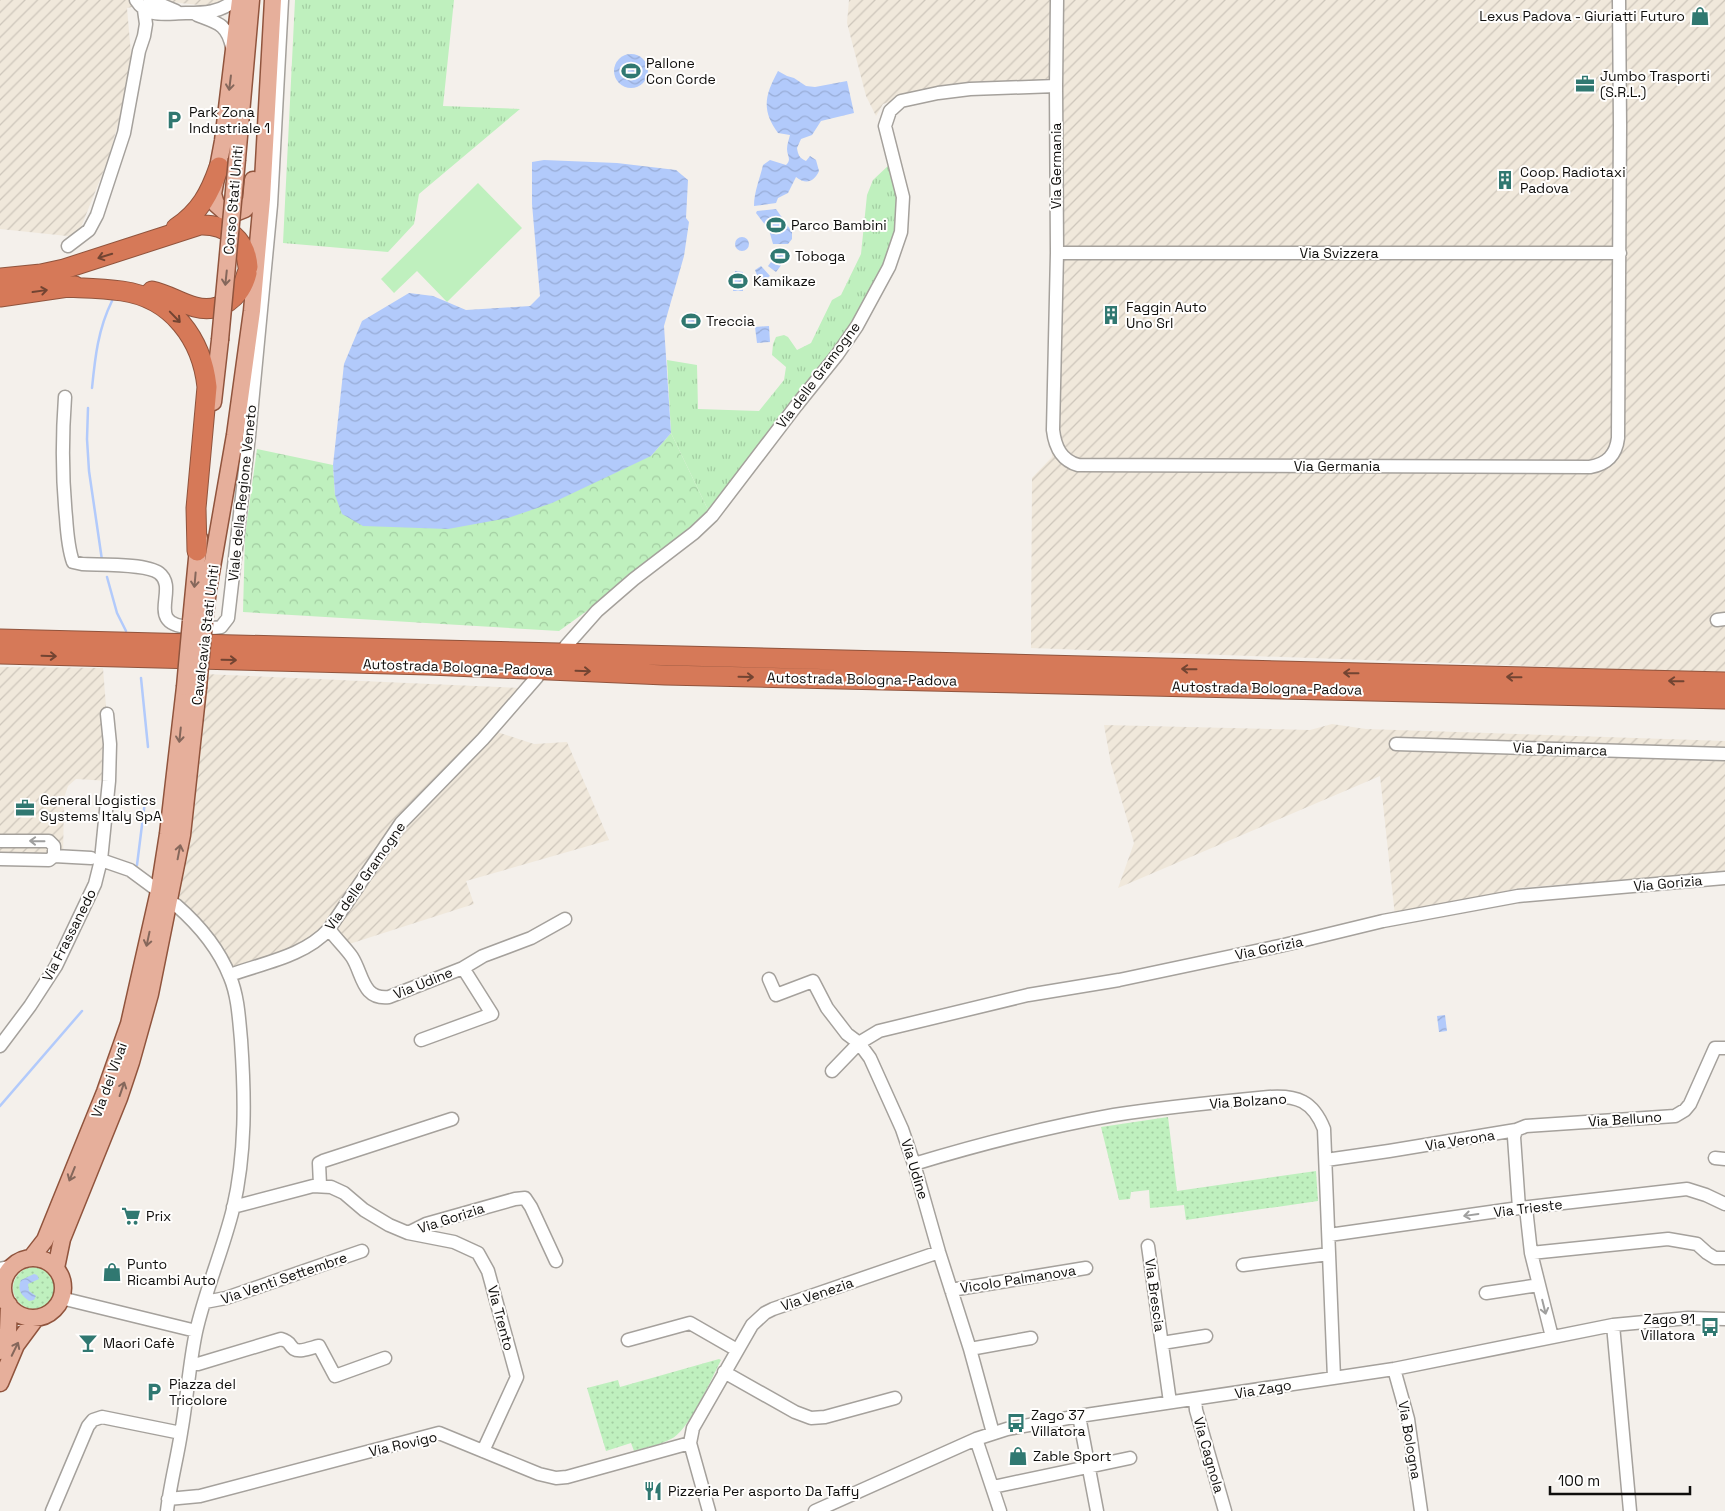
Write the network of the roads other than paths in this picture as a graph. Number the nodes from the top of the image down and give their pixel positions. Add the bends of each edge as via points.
1 (234, 0) edge
2 (240, 0) edge
3 (251, 0) edge
4 (269, 0) edge
5 (273, 0) edge
6 (282, 0) edge
7 (1057, 0) edge
8 (1619, 0) edge
9 (145, 3) edge
10 (188, 13) junction
11 (233, 52) junction
12 (1056, 86) junction
13 (258, 127) junction
14 (219, 167) junction
15 (146, 243) junction
16 (68, 246) dead end
17 (1057, 253) junction
18 (1620, 253) junction
19 (247, 270) junction
20 (0, 278) edge
21 (64, 287) junction
22 (0, 297) edge
23 (252, 311) joint
24 (220, 340) joint
25 (65, 398) dead end
26 (197, 551) junction
27 (208, 590) junction
28 (198, 622) junction
29 (0, 630) edge
30 (0, 639) edge
31 (299, 646) junction
32 (566, 646) dead end
33 (0, 654) edge
34 (537, 677) dead end
35 (1725, 682) edge
36 (1725, 699) edge
37 (107, 714) dead end
38 (1396, 744) dead end
39 (1725, 754) edge
40 (0, 840) edge
41 (54, 856) junction
42 (0, 859) edge
43 (96, 859) junction
44 (1725, 878) edge
45 (164, 896) junction
46 (565, 919) dead end
47 (329, 930) junction
48 (463, 968) junction
49 (230, 975) junction
50 (769, 979) dead end
51 (6, 1031) edge
52 (421, 1040) dead end
53 (859, 1043) junction
54 (0, 1046) edge
55 (1720, 1048) edge
56 (832, 1071) dead end
57 (452, 1119) dead end
58 (1516, 1130) junction
59 (1326, 1160) junction
60 (914, 1164) junction
61 (320, 1185) junction
62 (1725, 1204) edge
63 (233, 1207) junction
64 (1522, 1208) junction
65 (408, 1233) junction
66 (1328, 1235) junction
67 (1148, 1246) dead end
68 (362, 1251) dead end
69 (939, 1252) junction
70 (1531, 1252) junction
71 (1329, 1254) junction
72 (31, 1258) junction
73 (1725, 1258) edge
74 (556, 1261) dead end
75 (1243, 1265) dead end
76 (6, 1268) edge
77 (56, 1268) junction
78 (1086, 1268) dead end
79 (1539, 1285) junction
80 (951, 1290) junction
81 (1486, 1293) dead end
82 (5, 1298) edge
83 (61, 1298) junction
84 (205, 1302) junction
85 (36, 1318) junction
86 (1725, 1319) edge
87 (1613, 1325) junction
88 (196, 1331) junction
89 (1206, 1336) dead end
90 (1552, 1337) junction
91 (1030, 1338) dead end
92 (628, 1340) dead end
93 (1162, 1343) junction
94 (737, 1350) junction
95 (970, 1350) junction
96 (0, 1351) edge
97 (385, 1358) dead end
98 (191, 1363) junction
99 (1394, 1369) junction
100 (724, 1372) junction
101 (1334, 1378) junction
102 (0, 1383) edge
103 (895, 1398) dead end
104 (1195, 1399) junction
105 (1170, 1402) junction
106 (1078, 1416) junction
107 (181, 1433) junction
108 (993, 1433) junction
109 (976, 1439) junction
110 (690, 1442) junction
111 (483, 1451) junction
112 (1130, 1458) dead end
113 (1088, 1467) junction
114 (993, 1488) junction
115 (167, 1505) edge
116 (52, 1511) edge
117 (709, 1511) edge
118 (815, 1511) edge
119 (1000, 1511) edge
120 (1097, 1511) edge
121 (1225, 1511) edge
122 (1421, 1511) edge
123 (1630, 1511) edge

1 - 10 street via 218,11
2 - 11 main road
3 -> 24 main road, Corso Stati Uniti, bridge
4 - 13 main road
5 - 23 main road, Corso Stati Uniti
6 - 25 street, Viale della Regione Veneto via 271,205 249,436 228,618 221,627 179,626 169,622 165,616 165,588 158,572 144,567 73,562 62,479
7 - 12 street, Via Germania
8 - 18 street, Via Germania
9 - 10 street
9 - 16 street via 146,24 124,133 97,214 83,237
10 - 11 street via 225,27
11 -> 14 main road
12 - 17 street, Via Germania
12 - 32 street, Via delle Gramogne via 938,93 901,101 890,111 885,126 903,198 901,232 889,267 857,326 712,516 634,579
13 - 14 main road via 251,201 240,212 225,212 216,204 213,194
13 - 19 main road via 256,190
14 - 15 highway via 199,209 176,228
15 - 19 highway via 193,226 215,226 237,239 245,252
15 -> 20 highway via 42,274
17 - 18 street, Via Svizzera
17 - 18 street, Via Germania via 1053,430 1060,454 1073,464 1580,467 1603,464 1617,447
19 - 21 highway via 243,286 232,300 206,308 128,286
19 - 27 main road via 210,544
22 -> 21 highway
21 -> 26 highway via 124,291 153,300 178,319 196,344 207,387 196,508
23 - 27 main road, Cavalcavia Stati Uniti via 235,435
24 - 26 main road, Cavalcavia Stati Uniti
26 -> 28 main road, Cavalcavia Stati Uniti
27 - 28 main road, Cavalcavia Stati Uniti
28 - 45 main road, Cavalcavia Stati Uniti, bridge via 168,834
29 - 31 highway via 156,633
30 - 31 highway, Autostrada Bologna-Padova
35 -> 31 highway, Autostrada Bologna-Padova
33 -> 36 highway, Autostrada Bologna-Padova via 429,665 665,675
34 - 47 street, Via delle Gramogne via 483,740 401,823
37 - 43 street via 109,781
38 - 39 street, Via Danimarca
41 -> 40 street via 54,846 49,842
41 - 42 street via 49,860
41 - 43 street
43 - 45 street via 130,870
43 - 51 street, Via Frassanedo via 95,884 56,966
44 - 53 street, Via Gorizia via 1518,896 1392,920 1129,978 1028,994 879,1031
45 - 49 street via 202,931
45 -> 72 main road, Via dei Vivai via 118,1059 45,1240
77 -> 45 main road, Via dei Vivai via 62,1239 131,1062 150,994
46 - 48 street, Via Udine
47 - 48 street, Via Udine via 353,958 365,986 378,997 388,998
47 - 49 street, Via delle Gramogne via 305,948
48 - 52 street, Via Udine via 492,1014
49 - 63 street, Via Venti Settembre via 239,1023 244,1096 243,1141
50 - 53 street, Via Udine via 776,995 813,980 827,1008 847,1034
51 - 54 street, Via Frassanedo
53 - 56 street, Via Gorizia
53 - 60 street, Via Udine via 881,1080
55 - 58 street, Via Belluno via 1690,1104 1675,1116 1526,1126
57 - 61 street via 319,1163
58 - 59 street, Via Verona
58 - 64 street, Via Verona via 1514,1137
59 - 60 street, Via Bolzano via 1324,1129 1319,1117 1309,1105 1284,1096 1113,1116 972,1147
59 - 66 street, Via Bolzano
60 - 69 street, Via Udine
61 - 63 street
61 - 65 street, Via Gorizia via 344,1193 377,1219
62 - 64 street, Via Trieste via 1687,1189
63 - 84 street, Via Venti Settembre
64 -> 66 street, Via Trieste
64 - 70 street, Via Verona
65 - 74 street, Via Gorizia via 426,1224 524,1198
65 - 111 street, Via Trento via 454,1242 478,1253 488,1271 516,1377
66 - 71 street, Via Bolzano
67 - 93 street, Via Brescia
68 - 84 street, Via Venti Settembre via 226,1298
69 - 80 street, Via Udine
69 - 94 street, Via Venezia via 765,1313 752,1325
70 - 73 street via 1668,1239 1696,1244 1715,1258
70 - 79 street, Via Verona
71 - 75 street
71 - 101 street, Via Bolzano
72 - 76 main road
72 - 77 main road via 49,1262
76 - 82 main road
77 - 83 main road via 62,1283
78 - 80 street, Vicolo Palmanova
79 - 81 street
79 -> 90 street, Via Verona
80 - 95 street, Via Udine
82 - 85 main road via 21,1315
82 - 96 main road via 8,1331
83 - 85 main road via 52,1311
83 - 88 street
84 - 88 street, Via Venti Settembre
102 -> 85 main road via 16,1345
86 - 87 street, Via Zago
87 - 90 street, Via Zago
87 - 123 street
88 - 98 street, Via Venti Settembre
89 - 93 street, Via Brescia
90 - 99 street, Via Zago
91 - 95 street
92 - 94 street via 690,1323
93 - 105 street, Via Brescia
94 - 100 street, Via Venezia
95 - 108 street, Via Udine
97 - 98 street via 335,1376 319,1346 299,1350 281,1339 198,1364
98 - 107 street, Via Venti Settembre
99 - 101 street, Via Zago
99 - 122 street, Via Bologna via 1408,1419
100 - 103 street via 811,1418
100 - 110 street, Via Venezia via 692,1428
101 - 104 street, Via Zago
104 - 105 street, Via Zago
104 - 121 street, Via Cagnola
105 - 106 street, Via Zago
106 - 108 street, Via Zago
106 - 113 street
107 - 115 street, Via Venti Settembre
107 - 116 street via 102,1417 94,1420 88,1426
108 - 109 street, Via Zago
109 - 114 street
109 - 118 street, Via Zago
110 - 111 street, Via Rovigo via 556,1478
110 - 117 street
111 - 115 street, Via Rovigo via 439,1433
112 - 113 street
113 - 114 street
113 - 120 street
114 - 119 street

